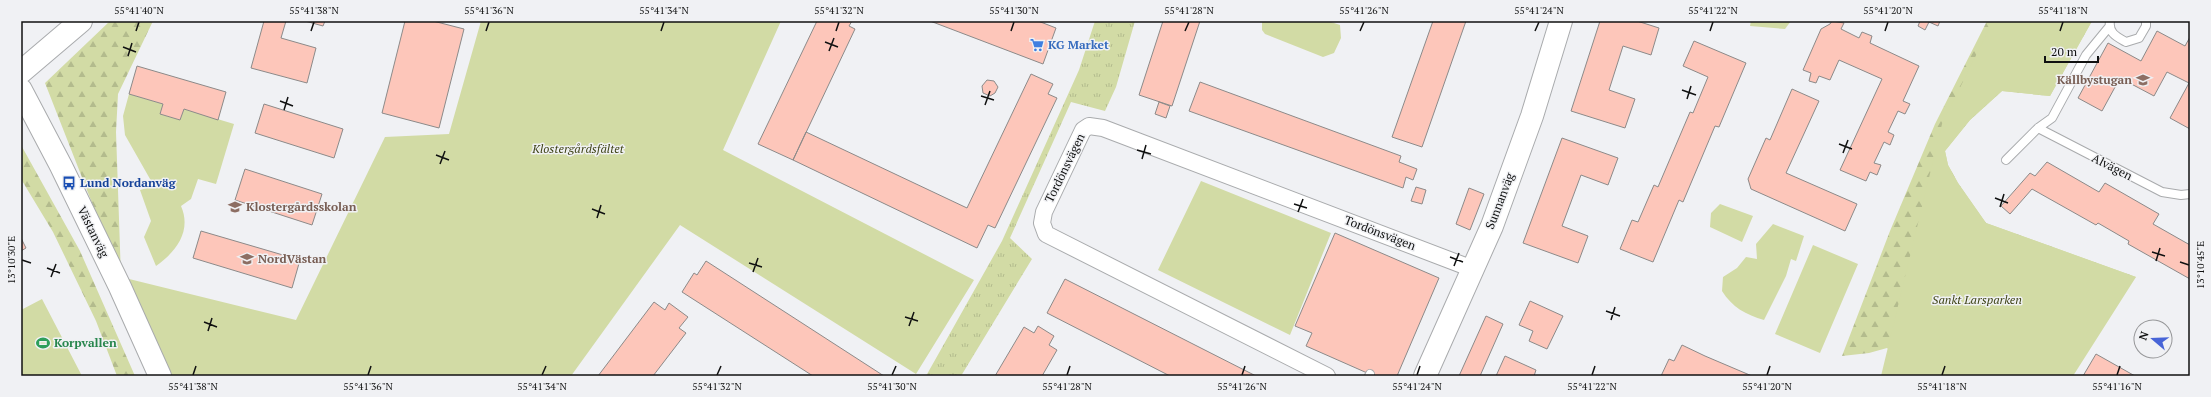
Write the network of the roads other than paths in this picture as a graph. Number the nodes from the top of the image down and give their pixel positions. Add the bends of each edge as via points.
1 (81, 21) edge
2 (1561, 21) edge
3 (2146, 21) edge
4 (2110, 24) edge
5 (21, 72) edge
6 (21, 90) edge
7 (2038, 128) junction
8 (2006, 160) dead end
9 (2190, 194) edge
10 (1473, 269) junction
11 (160, 376) edge
12 (1327, 376) edge
13 (1425, 376) edge

1 - 5 street
2 - 10 street, Sunnanväg via 1532,116 1492,226
3 - 4 lane via 2139,38 2126,42 2114,36
4 - 7 lane via 2086,55 2052,118
6 - 11 street, Västanväg via 120,287
7 - 8 lane
7 - 9 lane, Alvägen via 2162,192 2182,196
10 - 12 street, Tordönsvägen via 1104,128 1089,126 1083,130 1044,212 1042,223 1046,234
10 - 13 street, Sunnanväg

